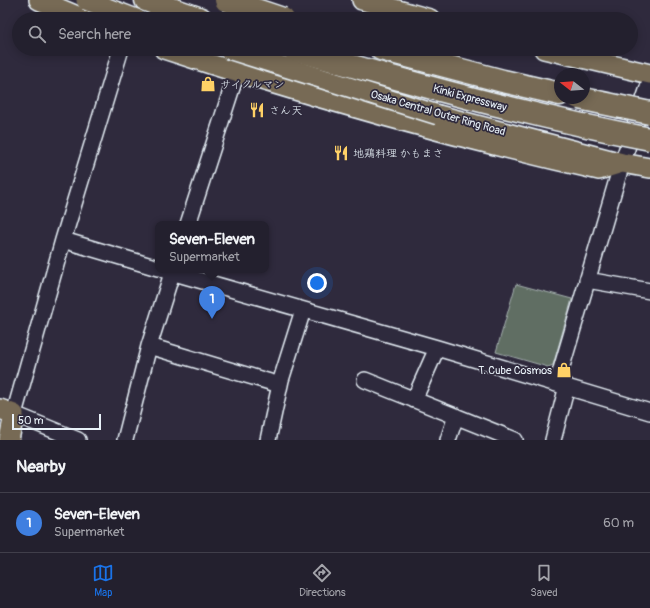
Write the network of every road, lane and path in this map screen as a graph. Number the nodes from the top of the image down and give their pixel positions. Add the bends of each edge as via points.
1 (39, 0) edge
2 (86, 0) edge
3 (138, 0) edge
4 (146, 0) edge
5 (226, 0) edge
6 (259, 0) edge
7 (362, 0) edge
8 (67, 12) edge
9 (118, 12) edge
10 (134, 12) edge
11 (181, 12) edge
12 (255, 12) edge
13 (262, 12) edge
14 (405, 12) edge
15 (119, 56) edge
16 (185, 56) edge
17 (242, 56) edge
18 (250, 56) edge
19 (317, 56) edge
20 (408, 56) edge
21 (574, 56) edge
22 (237, 73) junction
23 (650, 74) edge
24 (650, 82) edge
25 (554, 93) edge
26 (590, 100) edge
27 (650, 113) edge
28 (650, 139) edge
29 (622, 163) junction
30 (650, 168) edge
31 (189, 221) edge
32 (63, 240) junction
33 (155, 267) edge
34 (166, 273) edge
35 (177, 273) edge
36 (587, 280) junction
37 (650, 291) edge
38 (303, 310) junction
39 (149, 346) junction
40 (438, 348) junction
41 (365, 380) dead end
42 (280, 385) junction
43 (562, 385) junction
44 (414, 400) junction
45 (7, 411) edge
46 (650, 412) edge
47 (456, 416) junction
48 (9, 440) edge
49 (78, 440) edge
50 (125, 440) edge
51 (268, 440) edge
52 (448, 440) edge
53 (515, 440) edge
54 (554, 440) edge

1 - 8 main road
2 - 9 main road, bridge
3 - 10 street
4 - 11 highway
5 - 13 highway, bridge
6 - 12 street
7 - 14 main road
15 - 32 street
16 - 22 main road
17 - 22 street
18 - 29 main road, Osaka Central Outer Ring Road, bridge via 438,115
19 - 28 highway, Kinki Expressway, bridge via 497,106
20 - 25 highway
21 - 23 main road
22 - 29 main road via 425,128 533,155 598,170
22 - 31 street
24 - 29 street
26 - 27 highway, bridge
29 - 30 main road, Osaka Central Outer Ring Road
29 - 36 street
32 - 33 street
32 - 45 street
34 - 39 street
35 - 38 street
36 - 37 street
36 - 43 street
38 - 40 street
38 - 42 street
39 - 42 street
39 - 50 street
40 - 43 street
40 - 44 street
41 - 44 street
42 - 51 street
43 - 46 street
43 - 54 street
44 - 47 street
45 - 48 main road
45 - 49 street
47 - 52 street
47 - 53 street

